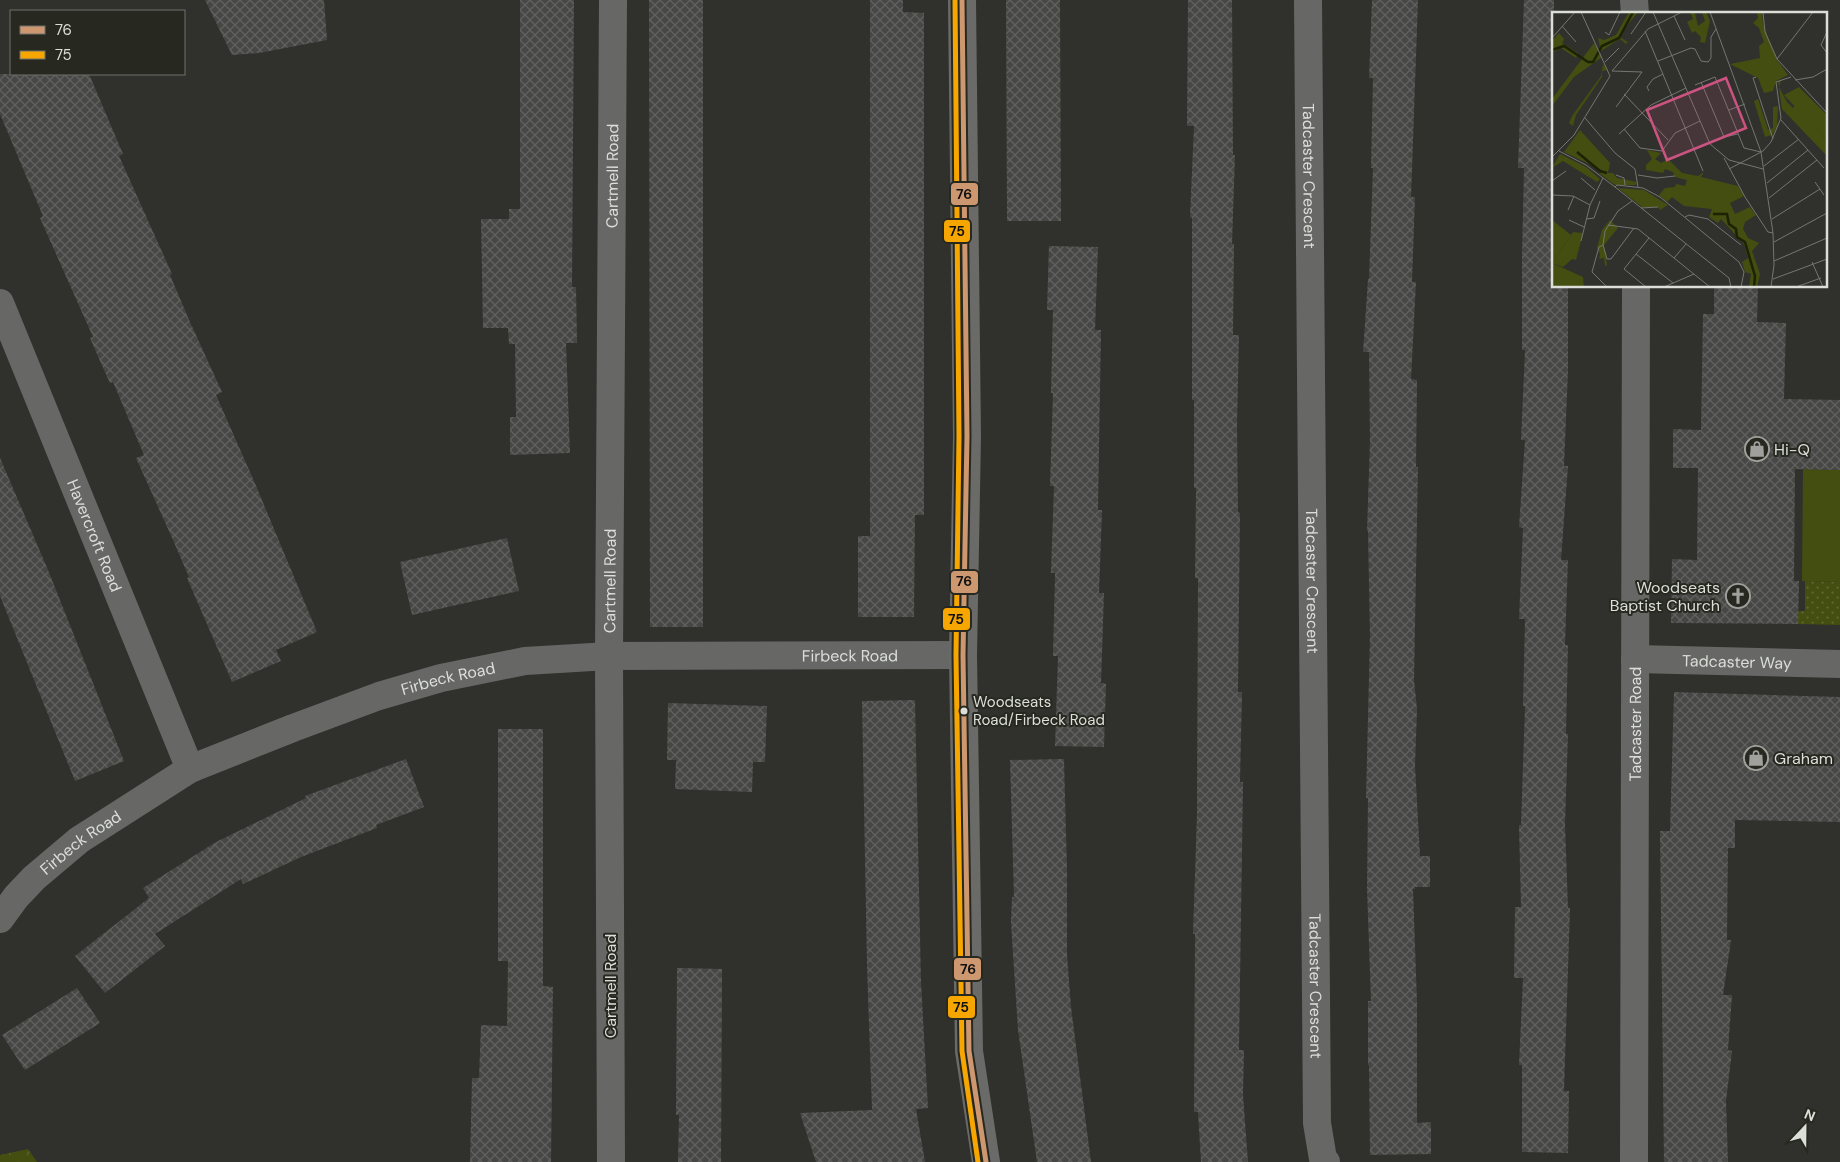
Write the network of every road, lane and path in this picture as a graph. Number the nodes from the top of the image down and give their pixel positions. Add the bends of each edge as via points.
1 (613, 0) edge
2 (962, 0) edge
3 (1308, 0) edge
4 (1636, 288) edge
5 (0, 303) edge
6 (963, 655) junction
7 (609, 656) junction
8 (1636, 659) junction
9 (1840, 664) edge
10 (190, 769) junction
11 (0, 919) edge
12 (611, 1162) edge
13 (986, 1162) edge
14 (1326, 1162) edge
15 (1634, 1162) edge

1 - 7 street, Cartmell Road
2 - 6 street via 967,436
3 - 14 street, Tadcaster Crescent via 1317,1123
4 - 8 street, Tadcaster Road
5 - 10 street, Havercroft Road
6 - 7 street, Firbeck Road
6 - 13 street via 969,1051
7 - 10 street, Firbeck Road via 525,662 441,678 379,696
7 - 12 street, Cartmell Road
8 - 9 street, Tadcaster Way
8 - 15 street, Tadcaster Road
10 - 11 street, Firbeck Road via 80,840 34,878

